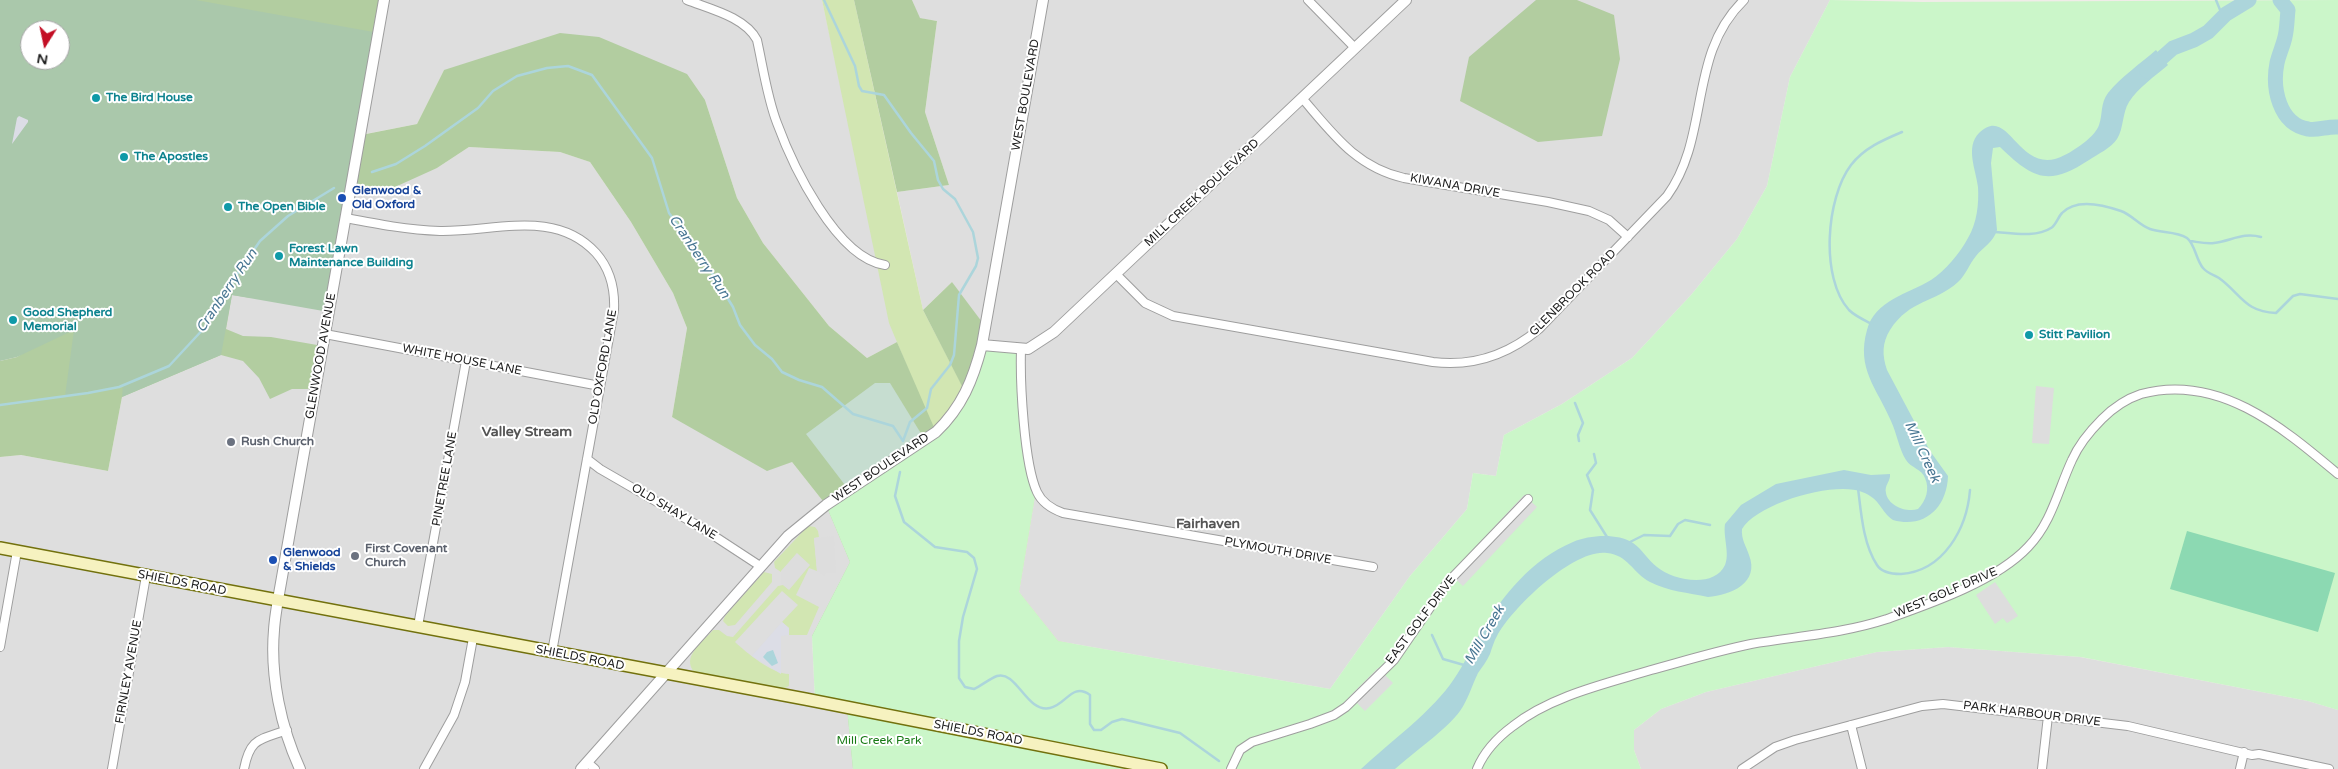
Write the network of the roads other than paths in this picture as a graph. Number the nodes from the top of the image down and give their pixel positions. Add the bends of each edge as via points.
1 (384, 0) edge
2 (687, 0) edge
3 (1043, 0) edge
4 (1308, 0) edge
5 (1406, 0) edge
6 (1744, 0) edge
7 (1354, 48) junction
8 (1302, 98) junction
9 (346, 218) junction
10 (1628, 237) junction
11 (885, 265) dead end
12 (1116, 274) junction
13 (325, 334) junction
14 (982, 345) junction
15 (1021, 350) junction
16 (466, 360) junction
17 (600, 386) junction
18 (587, 459) junction
19 (2338, 474) edge
20 (1528, 499) dead end
21 (0, 548) edge
22 (17, 551) junction
23 (760, 566) junction
24 (1373, 567) dead end
25 (146, 576) junction
26 (278, 600) junction
27 (418, 626) junction
28 (473, 638) junction
29 (0, 647) edge
30 (552, 652) junction
31 (665, 674) junction
32 (2048, 716) junction
33 (1851, 725) junction
34 (287, 730) junction
35 (2244, 752) junction
36 (588, 767) edge
37 (112, 769) edge
38 (244, 769) edge
39 (300, 769) edge
40 (424, 769) edge
41 (1160, 769) edge
42 (1231, 769) edge
43 (1477, 769) edge
44 (1742, 769) edge
45 (1862, 769) edge
46 (2042, 769) edge
47 (2240, 769) edge
48 (2329, 769) edge

1 - 9 street, GLENWOOD AVENUE
2 - 11 street via 744,25 754,33 776,122 806,188 850,245 871,261
3 - 14 street, WEST BOULEVARD
4 - 7 street
5 - 7 street, MILL CREEK BOULEVARD
6 - 10 street, GLENBROOK ROAD via 1723,26 1710,52 1691,148 1683,171 1667,196
7 - 8 street, MILL CREEK BOULEVARD
8 - 10 street, KIWANA DRIVE via 1348,149 1382,171 1404,178 1589,211 1609,220
8 - 12 street, MILL CREEK BOULEVARD
9 - 13 street, GLENWOOD AVENUE
9 - 17 street, OLD OXFORD LANE via 442,231 542,225 576,236 588,244 603,262 614,291 614,310
10 - 12 street, GLENBROOK ROAD via 1530,336 1494,356 1456,364 1168,314 1145,303
12 - 15 street, MILL CREEK BOULEVARD via 1054,332
13 - 16 street, WHITE HOUSE LANE
13 - 26 street, GLENWOOD AVENUE
14 - 15 street
14 - 23 street, WEST BOULEVARD via 969,388 950,418 925,440 816,512
15 - 24 street, PLYMOUTH DRIVE via 1020,371 1030,464 1036,490 1054,510
16 - 17 street, WHITE HOUSE LANE
16 - 27 street, PINETREE LANE
17 - 18 street, OLD OXFORD LANE
18 - 23 street, OLD SHAY LANE
18 - 30 street, OLD OXFORD LANE
19 - 43 street, WEST GOLF DRIVE via 2284,430 2231,400 2194,391 2159,391 2140,395 2109,412 2090,431 2072,458 2042,530 2017,559 1980,582 1864,627 1714,653 1566,698 1514,725 1495,742
20 - 42 street, EAST GOLF DRIVE via 1447,583 1394,660 1346,707 1310,724 1252,742 1240,750
21 - 22 main road, SHIELDS ROAD
22 - 25 main road, SHIELDS ROAD
22 - 29 street
23 - 31 street, WEST BOULEVARD
25 - 26 main road, SHIELDS ROAD
25 - 37 street, FIRNLEY AVENUE
26 - 27 main road, SHIELDS ROAD
26 - 34 street, GLENWOOD AVENUE via 273,659 276,688
27 - 28 main road, SHIELDS ROAD
28 - 30 main road, SHIELDS ROAD
28 - 40 street via 465,682 454,715
30 - 31 main road, SHIELDS ROAD
31 - 36 street, WEST BOULEVARD
31 - 41 main road, SHIELDS ROAD
32 - 33 street, PARK HARBOUR DRIVE via 1943,704 1922,706
32 - 35 street, PARK HARBOUR DRIVE via 2128,726
32 - 46 street
33 - 44 street, PARK HARBOUR DRIVE via 1783,744
33 - 45 street
34 - 38 street via 254,743 246,755
34 - 39 street, GLENWOOD AVENUE
35 - 47 street
35 - 48 street, PARK HARBOUR DRIVE

